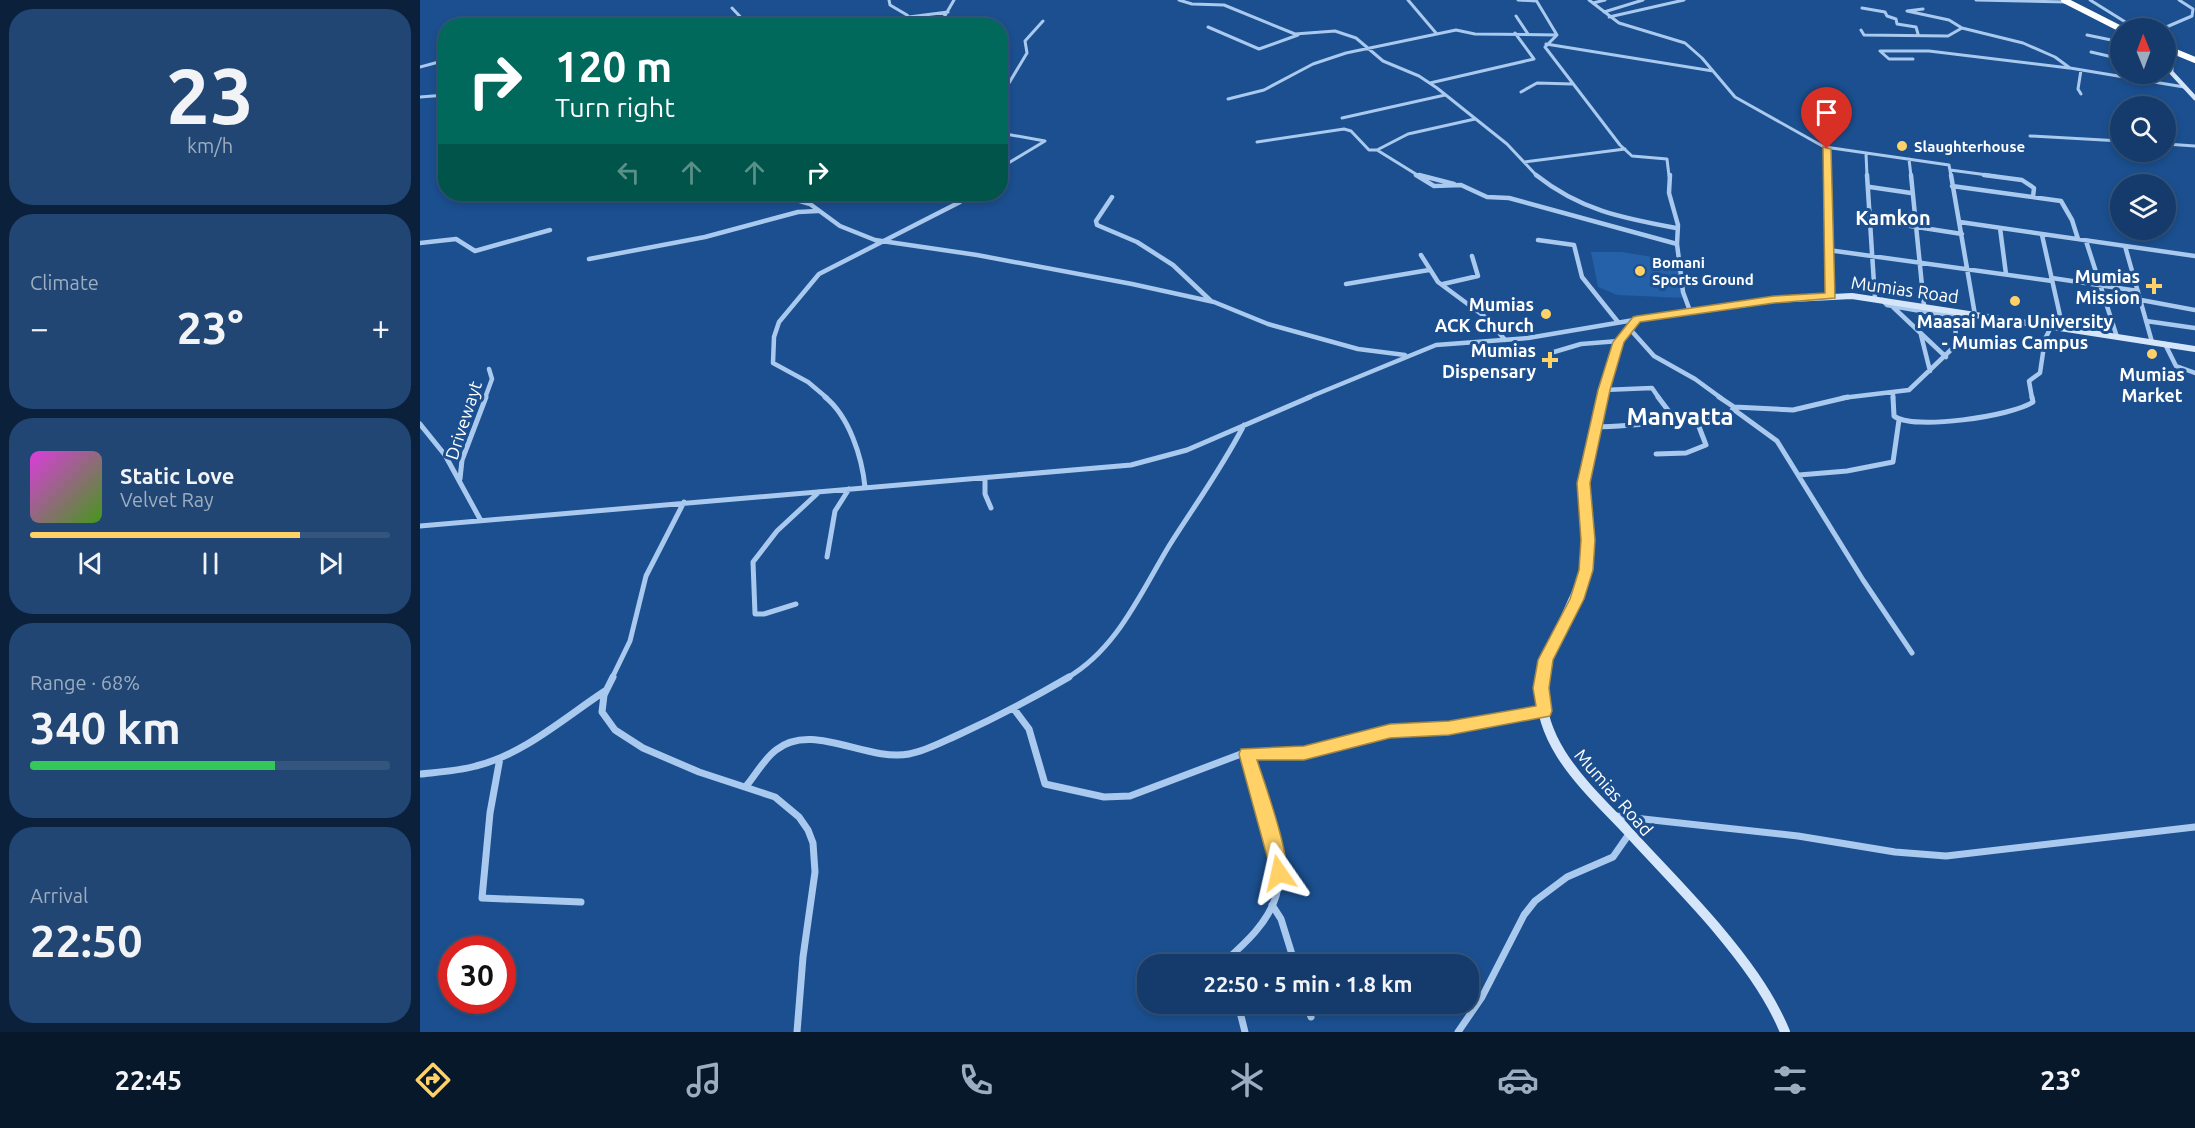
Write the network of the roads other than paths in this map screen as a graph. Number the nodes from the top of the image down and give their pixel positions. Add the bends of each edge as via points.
1 (888, 0) edge
2 (954, 0) edge
3 (1179, 0) edge
4 (1408, 0) edge
5 (1518, 0) edge
6 (1536, 0) edge
7 (1605, 0) edge
8 (1643, 0) edge
9 (1684, 0) edge
10 (1976, 0) edge
11 (2090, 0) edge
12 (2179, 0) edge
13 (1591, 1) edge
14 (2066, 1) edge
15 (732, 8) dead end
16 (1862, 8) dead end
17 (1923, 9) dead end
18 (948, 12) junction
19 (1604, 12) junction
20 (907, 15) junction
21 (1516, 16) dead end
22 (1609, 17) junction
23 (741, 18) edge
24 (889, 18) edge
25 (909, 18) edge
26 (944, 18) edge
27 (2119, 18) edge
28 (2193, 18) edge
29 (1043, 21) dead end
30 (2110, 23) edge
31 (2176, 24) edge
32 (1208, 27) dead end
33 (1962, 28) junction
34 (1861, 30) dead end
35 (1436, 33) junction
36 (1515, 33) junction
37 (1299, 34) junction
38 (1528, 34) junction
39 (1881, 34) junction
40 (1918, 34) junction
41 (1557, 35) junction
42 (2087, 35) dead end
43 (2110, 40) edge
44 (1887, 42) dead end
45 (1546, 44) junction
46 (1368, 48) junction
47 (2091, 52) dead end
48 (2176, 52) edge
49 (2183, 55) junction
50 (2110, 57) edge
51 (1913, 59) dead end
52 (2176, 59) edge
53 (2195, 60) edge
54 (438, 62) edge
55 (420, 67) edge
56 (2070, 68) junction
57 (2081, 70) junction
58 (1713, 71) junction
59 (2110, 73) edge
60 (2176, 78) edge
61 (1430, 83) junction
62 (1572, 84) junction
63 (2169, 84) edge
64 (1008, 85) edge
65 (2184, 87) junction
66 (1521, 92) dead end
67 (2081, 94) dead end
68 (1445, 95) junction
69 (438, 96) edge
70 (420, 97) edge
71 (2195, 98) edge
72 (1228, 99) dead end
73 (1342, 118) dead end
74 (1475, 119) junction
75 (1008, 134) edge
76 (2030, 136) dead end
77 (2110, 140) edge
78 (1257, 142) dead end
79 (2176, 145) edge
80 (2195, 146) edge
81 (1824, 147) junction
82 (1625, 149) junction
83 (1377, 150) junction
84 (1866, 154) junction
85 (1909, 159) junction
86 (1524, 162) junction
87 (1008, 163) edge
88 (1950, 170) junction
89 (1418, 175) junction
90 (1457, 185) junction
91 (1952, 186) junction
92 (1870, 187) junction
93 (1911, 193) junction
94 (1112, 197) dead end
95 (2033, 197) junction
96 (800, 201) edge
97 (961, 201) edge
98 (818, 211) junction
99 (1872, 220) junction
100 (1960, 222) junction
101 (1915, 226) junction
102 (1677, 228) junction
103 (2000, 228) junction
104 (550, 230) dead end
105 (1962, 234) junction
106 (2042, 235) junction
107 (2078, 239) junction
108 (1538, 240) dead end
109 (883, 241) junction
110 (2086, 241) junction
111 (420, 243) edge
112 (1677, 244) junction
113 (2125, 246) junction
114 (1828, 250) junction
115 (1420, 255) dead end
116 (1472, 256) dead end
117 (1873, 256) junction
118 (2195, 256) edge
119 (588, 260) dead end
120 (1919, 262) junction
121 (1967, 269) junction
122 (1429, 270) junction
123 (2006, 274) junction
124 (2052, 280) junction
125 (1346, 284) dead end
126 (1442, 284) junction
127 (2100, 285) junction
128 (2138, 291) junction
129 (1831, 296) junction
130 (1879, 299) junction
131 (2141, 300) junction
132 (1212, 302) junction
133 (1892, 306) junction
134 (1924, 306) junction
135 (2195, 310) edge
136 (1690, 311) junction
137 (1954, 314) junction
138 (1975, 315) junction
139 (1634, 320) junction
140 (2146, 321) junction
141 (1618, 322) junction
142 (1628, 327) junction
143 (2051, 327) junction
144 (2195, 328) edge
145 (2063, 329) junction
146 (1920, 334) junction
147 (2117, 337) junction
148 (1505, 340) junction
149 (1619, 342) junction
150 (2152, 342) junction
151 (2165, 344) junction
152 (2195, 349) edge
153 (1554, 352) dead end
154 (1407, 355) junction
155 (1946, 357) junction
156 (489, 369) dead end
157 (1930, 371) junction
158 (2195, 373) edge
159 (1604, 390) junction
160 (1893, 392) junction
161 (1733, 408) junction
162 (1696, 419) junction
163 (1899, 420) junction
164 (1677, 422) junction
165 (420, 424) edge
166 (1244, 425) junction
167 (1595, 427) junction
168 (1656, 454) dead end
169 (1799, 475) junction
170 (985, 478) junction
171 (460, 479) junction
172 (865, 487) junction
173 (849, 489) junction
174 (820, 491) junction
175 (684, 502) junction
176 (991, 508) dead end
177 (480, 519) junction
178 (420, 526) edge
179 (827, 557) dead end
180 (796, 604) dead end
181 (1912, 653) dead end
182 (607, 690) junction
183 (1014, 709) junction
184 (1544, 711) junction
185 (1247, 754) junction
186 (500, 758) junction
187 (420, 774) edge
188 (747, 785) junction
189 (1612, 816) junction
190 (2195, 827) edge
191 (1629, 834) junction
192 (581, 902) dead end
193 (1272, 905) junction
194 (1235, 952) edge
195 (1288, 954) edge
196 (1240, 1014) edge
197 (1310, 1014) edge
198 (1311, 1017) dead end
199 (797, 1032) edge
200 (1245, 1032) edge
201 (1458, 1032) edge
202 (1785, 1032) edge

1 - 20 street
2 - 18 street
3 - 37 street via 1220,4
4 - 35 street
5 - 6 street
6 - 41 street
7 - 13 street
8 - 19 street
9 - 22 street
10 - 14 street
11 - 27 street
12 - 28 street via 2193,9
13 - 19 street
14 - 30 highway
15 - 23 street
16 - 40 street via 1885,12 1897,24 1917,27
17 - 33 street via 1907,11 1949,20
18 - 20 street
18 - 26 street
19 - 22 street
20 - 24 street
20 - 25 street
21 - 38 street
22 - 58 street via 1624,25 1681,40
28 - 31 street
29 - 64 street via 1025,41 1027,53
32 - 37 street via 1258,49
33 - 40 street via 1950,35
33 - 56 street via 2023,44 2056,57
34 - 39 street via 1863,35
35 - 36 street via 1458,29 1475,34
35 - 46 street
36 - 38 street
36 - 61 street via 1534,59
37 - 46 street via 1339,31
38 - 41 street
39 - 40 street
39 - 44 street
41 - 45 street
42 - 43 street
45 - 58 street
45 - 62 street via 1545,48
46 - 61 street via 1383,61
46 - 72 street via 1318,62 1264,90
47 - 50 street
48 - 49 highway
49 - 52 street
49 - 53 highway
51 - 56 street via 1888,59 1880,51 1929,51
54 - 55 street
56 - 57 street
57 - 59 street
57 - 67 street
58 - 81 street via 1741,101
60 - 65 street
61 - 68 street
62 - 66 street via 1537,83
62 - 82 street
63 - 65 street
65 - 71 street
68 - 73 street
68 - 74 street
69 - 70 street
74 - 83 street via 1413,134
74 - 86 street
75 - 87 street via 1045,141
76 - 77 street
78 - 83 street via 1342,129 1349,130 1369,150
79 - 80 street
81 - 84 street
81 - 114 street via 1828,159
82 - 86 street
82 - 102 street via 1632,156 1667,159 1669,194
83 - 89 street
84 - 85 street
84 - 92 street
85 - 88 street via 1945,163
85 - 93 street
86 - 102 street via 1549,185 1592,210
88 - 91 street
88 - 95 street via 2022,180 2034,188
89 - 90 street
89 - 90 street via 1435,187
90 - 112 street via 1487,197 1509,198
91 - 95 street
91 - 100 street
92 - 93 street
92 - 99 street
93 - 101 street
94 - 132 street via 1097,225 1137,242 1173,265
95 - 107 street via 2062,202
96 - 98 street
97 - 109 street
98 - 109 street via 847,230
98 - 119 street via 798,212 705,237
99 - 101 street
99 - 117 street
100 - 103 street
100 - 105 street
101 - 105 street
101 - 120 street
102 - 112 street
103 - 106 street
103 - 123 street
104 - 111 street via 478,251 453,238
105 - 121 street
106 - 107 street
106 - 124 street
107 - 110 street
108 - 141 street via 1574,245 1582,277
109 - 132 street via 1071,272
109 - 172 street via 819,274 783,316 773,348 775,366 808,382 840,408 863,468
110 - 113 street
110 - 127 street
112 - 136 street via 1683,292
113 - 118 street
113 - 128 street
114 - 117 street
114 - 129 street
115 - 122 street
116 - 126 street via 1478,276
117 - 120 street
117 - 130 street
120 - 121 street
120 - 134 street
121 - 123 street
121 - 138 street
122 - 125 street
122 - 126 street
123 - 124 street
124 - 127 street
124 - 145 street
126 - 148 street via 1495,325
127 - 128 street
127 - 147 street
128 - 131 street
129 - 130 street, Mumias Road
129 - 136 street, Mumias Road
130 - 133 street
130 - 134 street, Mumias Road
131 - 135 street
131 - 140 street
132 - 154 street via 1268,324 1358,349
133 - 137 street
133 - 146 street
134 - 137 street, Mumias Road
136 - 139 street, Mumias Road
137 - 138 street, Mumias Road
137 - 155 street via 1956,345
138 - 143 street, Mumias Road
139 - 141 street
139 - 142 street, Mumias Road
140 - 144 street
140 - 150 street
141 - 148 street
142 - 149 street, Mumias Road
142 - 161 street via 1654,356
143 - 145 street, Mumias Road
143 - 163 street via 2045,339 2040,374 2029,381 2034,399 2027,408 1960,420
145 - 147 street, Mumias Road
146 - 155 street
146 - 157 street
147 - 150 street, Mumias Road
148 - 154 street via 1445,344
149 - 153 street via 1581,344
149 - 159 street, Mumias Road
150 - 151 street, Mumias Road
151 - 152 street, Mumias Road
151 - 158 street via 2176,366
154 - 166 street
155 - 157 street
156 - 171 street, Drivewayt via 492,379 462,460
157 - 160 street via 1912,389
159 - 164 street via 1652,388
159 - 167 street, Mumias Road
160 - 161 street via 1840,398 1793,410
160 - 163 street via 1894,416
161 - 162 street via 1729,415
161 - 169 street via 1774,438
162 - 164 street
162 - 168 street via 1706,445 1686,453
163 - 169 street via 1893,462
164 - 167 street
165 - 171 street
166 - 170 street via 1180,453 1148,462
166 - 183 street via 1220,471 1113,638 1074,674
167 - 184 street, Mumias Road via 1583,483 1588,540 1586,570 1577,599 1546,660 1541,688
169 - 181 street
170 - 172 street
170 - 176 street via 985,494
171 - 177 street
172 - 173 street
173 - 174 street
173 - 179 street via 842,495 830,528
174 - 175 street
174 - 180 street via 777,531 753,562 756,614
175 - 177 street
175 - 182 street via 642,585 628,646
177 - 178 street
182 - 186 street
182 - 188 street via 602,711 613,730 698,771
183 - 185 street via 1026,723 1035,744 1045,784 1086,794 1138,794 1216,762
183 - 188 street via 908,754 874,754 809,738 791,741 768,757
184 - 185 street via 1449,728 1390,731 1304,753
184 - 189 street, Mumias Road via 1561,755
185 - 193 street via 1277,857 1279,883
186 - 187 street via 472,768
186 - 192 street via 482,898
188 - 199 street via 773,796 794,813 808,828 813,843 815,872 803,948
189 - 190 street via 1946,856
189 - 191 street, Mumias Road
191 - 201 street via 1613,858 1567,877 1535,901
191 - 202 street, Mumias Road via 1715,926 1772,1001
193 - 194 street
193 - 195 street via 1281,915
196 - 200 street
197 - 198 street

